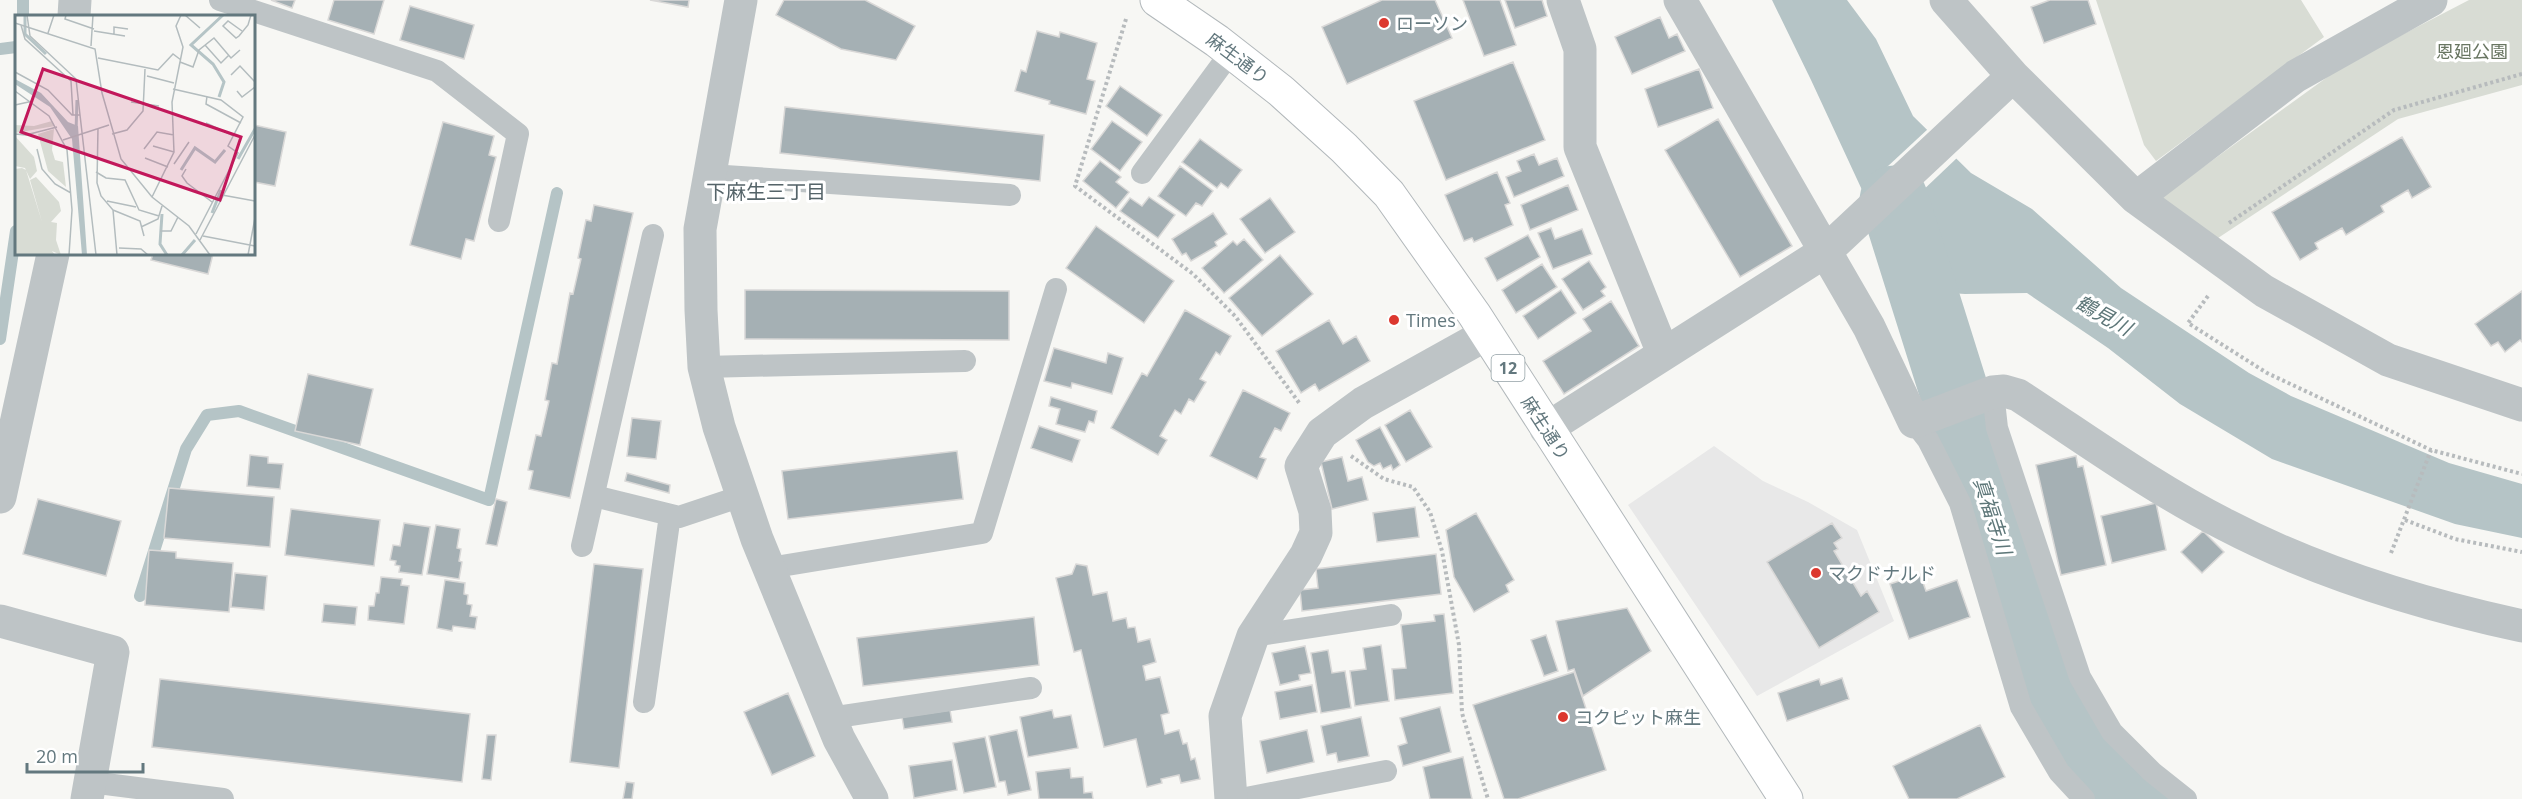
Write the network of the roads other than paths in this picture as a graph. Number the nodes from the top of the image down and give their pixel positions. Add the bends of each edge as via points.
1 (75, 0) edge
2 (220, 0) edge
3 (741, 0) edge
4 (1563, 0) edge
5 (1680, 0) edge
6 (1946, 0) edge
7 (2431, 0) edge
8 (1143, 6) edge
9 (74, 15) edge
10 (1231, 52) junction
11 (2006, 83) junction
12 (1142, 173) dead end
13 (710, 175) junction
14 (1010, 195) dead end
15 (2136, 198) junction
16 (499, 221) dead end
17 (653, 235) dead end
18 (1832, 246) junction
19 (53, 255) edge
20 (1056, 289) dead end
21 (1487, 334) junction
22 (1663, 353) junction
23 (964, 361) dead end
24 (704, 367) junction
25 (1985, 395) junction
26 (2518, 400) edge
27 (1923, 418) junction
28 (1546, 429) junction
29 (594, 496) junction
30 (742, 496) junction
31 (0, 497) edge
32 (670, 515) junction
33 (582, 546) dead end
34 (769, 568) junction
35 (1391, 615) dead end
36 (0, 621) edge
37 (2522, 626) edge
38 (1253, 636) junction
39 (1031, 688) dead end
40 (644, 702) dead end
41 (830, 718) junction
42 (1386, 771) dead end
43 (88, 790) edge
44 (223, 799) edge
45 (872, 799) edge
46 (1232, 799) edge
47 (1241, 799) edge
48 (1786, 799) edge
49 (2084, 799) edge
50 (2186, 799) edge

1 - 9 street
2 - 16 lane via 437,71 518,134
3 - 13 street
4 - 22 street via 1580,49 1580,147
5 - 18 street
6 - 11 street
7 - 15 street via 2296,76
8 - 10 main road, 麻生通り / 12
10 - 12 lane
10 - 21 main road, 麻生通り / 12 via 1289,98 1389,194
11 - 15 street
11 - 18 street
13 - 14 lane
13 - 24 street via 700,230
15 - 26 street via 2264,291 2388,360
17 - 29 lane
18 - 22 street
18 - 27 street via 1869,327
19 - 31 street
20 - 34 lane via 982,533
21 - 28 main road, 麻生通り / 12
21 - 38 street via 1363,402 1322,433 1301,466 1315,511 1316,533
22 - 28 street
23 - 24 lane
24 - 30 street
25 - 27 street
25 - 37 street via 2004,391 2018,395 2145,480 2227,526 2302,560 2377,587
25 - 50 lane via 2080,677 2112,732
27 - 49 lane via 1928,440 1960,503 2021,707 2059,772
28 - 48 main road, 麻生通り / 12
29 - 32 lane
29 - 33 lane
30 - 32 lane via 680,517
30 - 34 street
32 - 40 lane
34 - 41 street
35 - 38 lane
36 - 43 street via 113,652
38 - 46 street via 1226,716
39 - 41 lane
41 - 45 street
42 - 47 lane
43 - 44 lane

